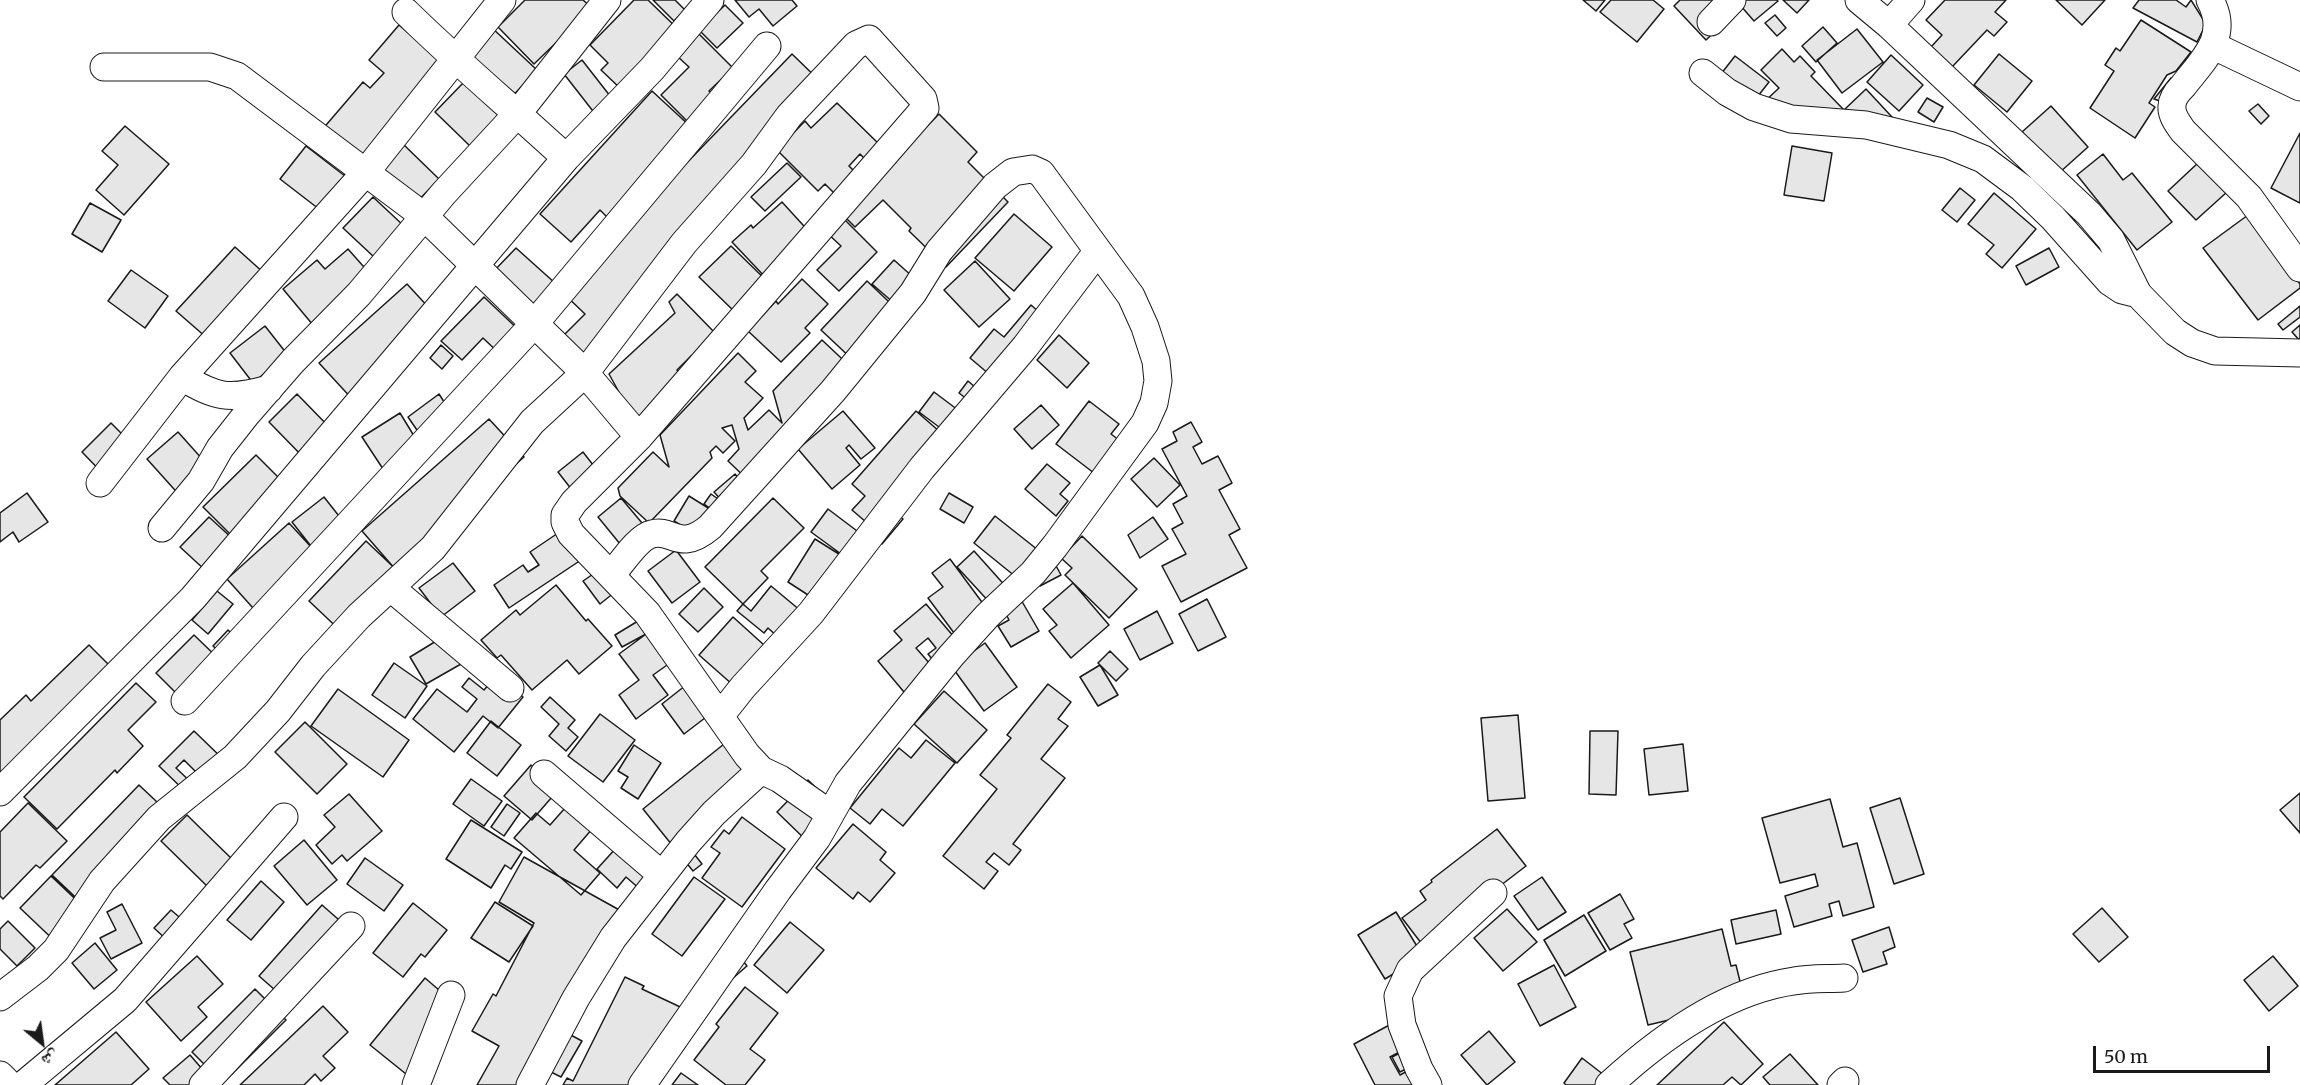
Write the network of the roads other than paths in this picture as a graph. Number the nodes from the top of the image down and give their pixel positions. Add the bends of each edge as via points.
1 (502, 0) edge
2 (607, 0) edge
3 (710, 0) edge
4 (1732, 0) edge
5 (1859, 0) edge
6 (1911, 0) edge
7 (2210, 0) edge
8 (406, 12) dead end
9 (1711, 22) dead end
10 (1889, 25) junction
11 (767, 46) dead end
12 (2214, 46) junction
13 (455, 59) junction
14 (104, 67) dead end
15 (1703, 73) dead end
16 (2300, 87) edge
17 (518, 113) junction
18 (566, 158) junction
19 (365, 173) junction
20 (425, 217) junction
21 (2267, 222) junction
22 (2300, 236) edge
23 (1097, 252) junction
24 (475, 267) junction
25 (2300, 268) edge
26 (2138, 294) junction
27 (535, 323) junction
28 (2300, 352) edge
29 (585, 373) junction
30 (182, 377) junction
31 (269, 389) junction
32 (639, 437) junction
33 (99, 483) dead end
34 (162, 528) dead end
35 (612, 574) junction
36 (391, 588) junction
37 (510, 688) dead end
38 (184, 701) dead end
39 (720, 716) junction
40 (761, 770) junction
41 (544, 774) dead end
42 (0, 792) edge
43 (830, 814) junction
44 (284, 817) dead end
45 (662, 875) junction
46 (1493, 893) dead end
47 (351, 926) dead end
48 (1844, 978) dead end
49 (451, 995) dead end
50 (0, 998) edge
51 (0, 1075) edge
52 (10, 1085) edge
53 (23, 1085) edge
54 (203, 1085) edge
55 (416, 1085) edge
56 (531, 1085) edge
57 (642, 1085) edge
58 (1428, 1085) edge
59 (1609, 1085) edge

1 - 13 street
2 - 17 street
3 - 18 street via 652,69
4 - 9 street
5 - 10 street
6 - 10 street
7 - 12 street via 2217,12
8 - 13 street
10 - 26 street via 2089,214 2111,240
11 - 27 street
12 - 16 street
12 - 21 street via 2175,96 2171,106 2175,120 2249,197
13 - 17 street
13 - 19 street
14 - 19 street via 210,67 237,76
15 - 26 street via 1754,106 1791,118 1866,125 1949,145 1983,159 2053,218 2110,282
17 - 18 street
17 - 20 street
18 - 24 street
19 - 20 street
19 - 30 street
20 - 24 street
20 - 31 street
21 - 22 street
21 - 25 street
23 - 35 street via 1041,173 1032,169 1013,172 995,186 939,251 913,293 833,392 714,523 686,540 651,534 639,542
23 - 39 street via 1025,347 921,468 811,614
23 - 43 street via 1131,296 1156,361 1158,381 1145,423 1055,546 951,656 848,783
24 - 27 street
24 - 42 street via 193,597
26 - 28 street via 2175,332 2192,343 2215,351
27 - 29 street
27 - 38 street
29 - 32 street
29 - 32 street via 684,243 754,164 789,116 856,45 869,39 923,99 925,108
29 - 36 street via 532,422 451,527
30 - 31 street via 207,392 221,395 245,396
30 - 33 street
31 - 34 street
32 - 35 street via 565,515 571,534
35 - 39 street via 647,613
36 - 37 street
36 - 50 street via 328,649 236,757 159,818 102,881 56,950
39 - 40 street
40 - 43 street
40 - 45 street via 707,820
41 - 45 street
43 - 57 street
44 - 53 street via 125,1000
45 - 56 street via 613,938 576,998
46 - 58 street via 1410,970 1398,996 1402,1025
47 - 54 street
48 - 59 street via 1793,981 1715,1006 1692,1019
49 - 55 street
51 - 52 street

